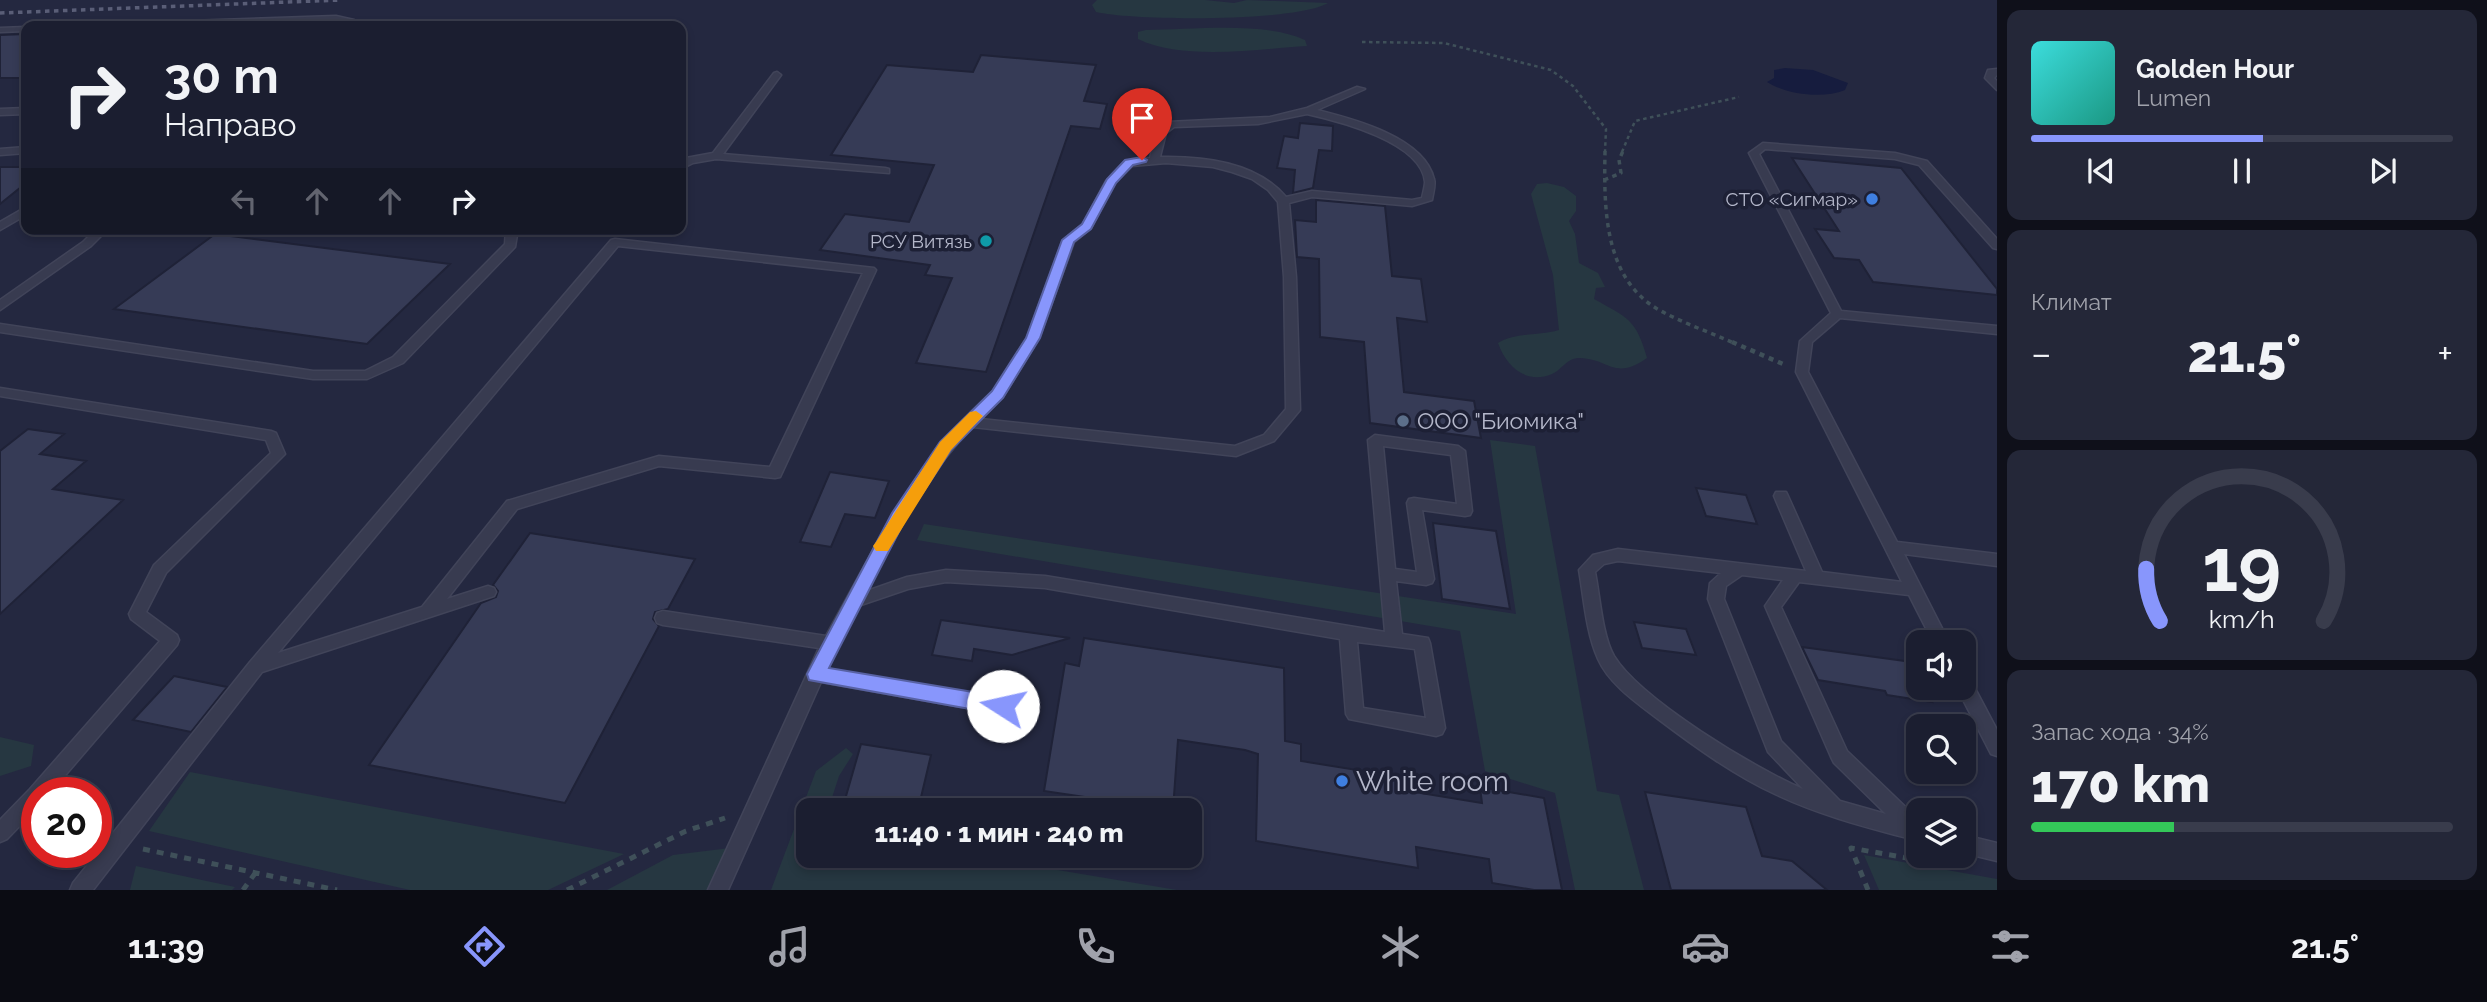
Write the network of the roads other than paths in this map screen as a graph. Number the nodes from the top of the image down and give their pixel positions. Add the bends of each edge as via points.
1 (248, 21) edge
2 (347, 21) edge
3 (21, 29) edge
4 (0, 30) edge
5 (1997, 72) edge
6 (777, 75) dead end
7 (1997, 87) edge
8 (1360, 89) dead end
9 (1304, 110) junction
10 (21, 111) edge
11 (0, 112) edge
12 (21, 150) edge
13 (0, 152) edge
14 (716, 156) junction
15 (1154, 160) junction
16 (686, 163) edge
17 (885, 171) dead end
18 (1283, 201) junction
19 (21, 213) edge
20 (0, 227) edge
21 (97, 235) edge
22 (512, 235) edge
23 (620, 235) edge
24 (615, 243) junction
25 (1997, 246) edge
26 (0, 306) edge
27 (1837, 314) junction
28 (0, 328) edge
29 (1997, 330) edge
30 (0, 393) edge
31 (969, 422) junction
32 (1781, 496) dead end
33 (1892, 547) junction
34 (1997, 560) edge
35 (1739, 569) junction
36 (1387, 574) junction
37 (1795, 576) junction
38 (1817, 578) junction
39 (1913, 589) junction
40 (488, 592) dead end
41 (852, 602) junction
42 (427, 612) junction
43 (663, 618) dead end
44 (1935, 630) edge
45 (1348, 634) junction
46 (1394, 640) junction
47 (830, 643) junction
48 (256, 667) junction
49 (816, 674) junction
50 (1972, 700) edge
51 (1030, 711) dead end
52 (1997, 748) edge
53 (53, 777) edge
54 (1837, 810) junction
55 (21, 811) edge
56 (1906, 820) edge
57 (1906, 829) edge
58 (0, 833) edge
59 (1976, 847) edge
60 (1997, 852) edge
61 (80, 890) edge
62 (718, 890) edge

1 - 2 lane
3 - 4 lane
5 - 7 lane via 1991,72 1989,78
6 - 14 lane
8 - 9 lane
9 - 15 lane via 1260,121 1171,124 1161,132
9 - 18 lane via 1382,135 1416,154 1429,169 1432,189 1427,200 1412,203 1312,194
10 - 11 lane
12 - 13 lane
14 - 16 lane
14 - 17 lane
15 - 18 lane via 1183,159 1238,168 1263,181
15 - 31 lane via 1129,163 1111,181 1087,226 1069,240 1033,338 998,394
18 - 31 lane via 1293,410 1269,438 1236,451
19 - 20 lane
21 - 26 lane
22 - 28 lane via 512,245 398,360 367,375 313,375
23 - 24 lane
24 - 42 lane via 870,270 775,473 659,461 512,505
24 - 48 lane
25 - 27 lane via 1923,163 1895,156 1763,146 1754,153
27 - 29 lane
27 - 33 lane via 1806,341 1802,372
30 - 53 lane via 271,436 278,454 160,569 137,614 171,640
31 - 41 lane via 945,446 898,518
32 - 38 lane
33 - 34 lane
33 - 39 lane
35 - 37 lane
35 - 54 lane via 1718,583 1716,599 1774,746
35 - 54 lane via 1618,555 1599,559 1587,569 1606,659 1641,697 1691,733 1779,787
36 - 36 lane via 1375,440 1458,451 1465,511 1414,503 1426,579
36 - 46 lane
37 - 38 lane
37 - 56 lane via 1773,606 1840,757
38 - 39 lane
39 - 44 lane
40 - 42 lane
41 - 45 lane via 907,583 959,576 1045,582
41 - 47 lane
42 - 48 lane
43 - 47 lane
45 - 46 lane
45 - 46 lane via 1355,714 1436,728 1422,643
47 - 49 lane
48 - 61 lane
49 - 51 lane
49 - 62 lane
50 - 52 lane
54 - 57 lane
55 - 58 lane
59 - 60 lane

